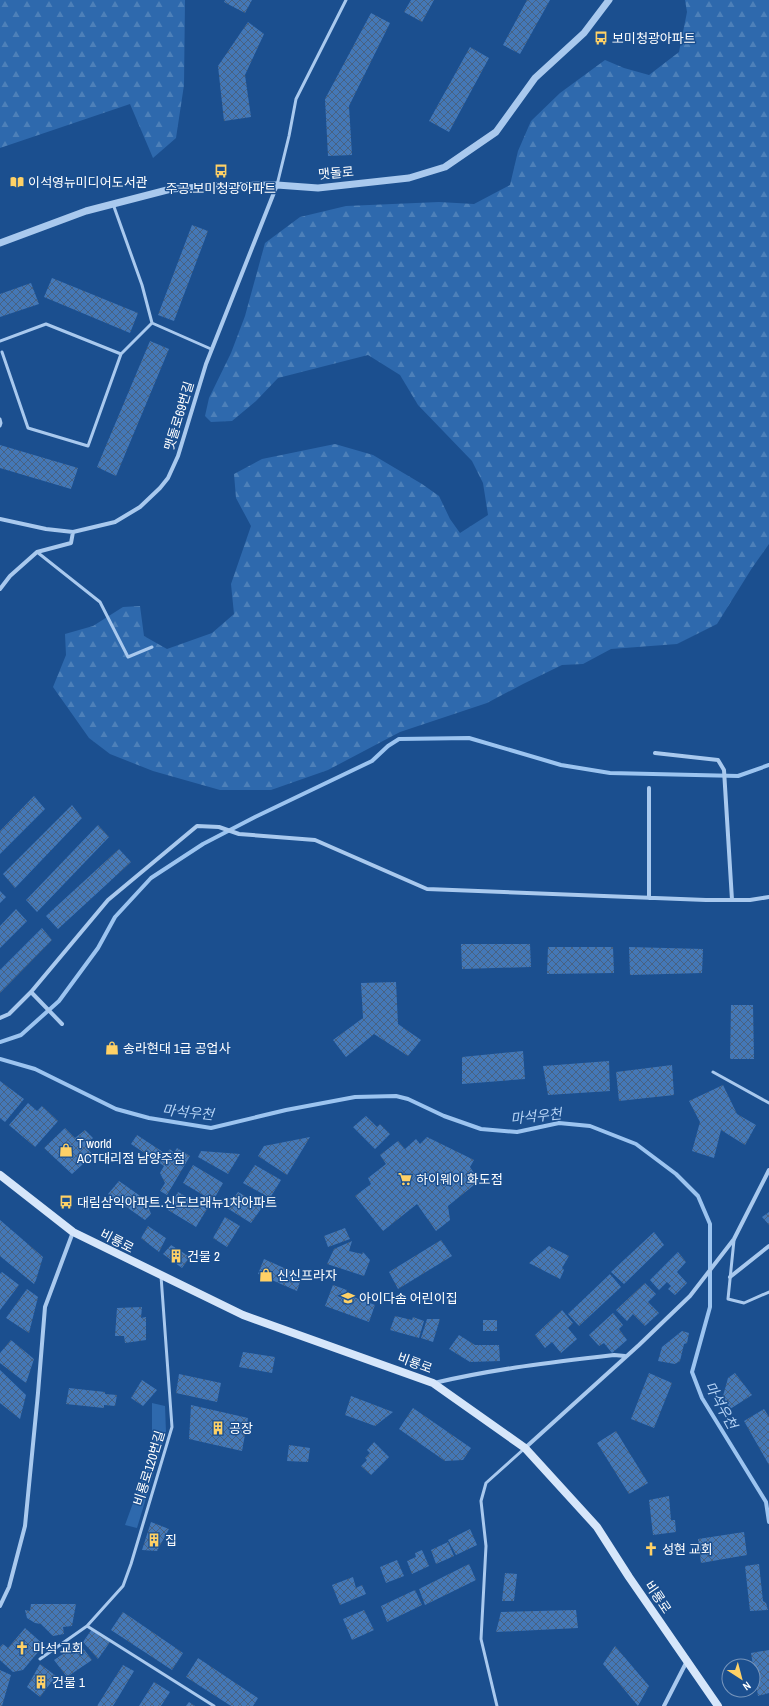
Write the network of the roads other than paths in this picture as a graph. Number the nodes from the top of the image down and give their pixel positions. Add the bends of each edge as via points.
1 (346, 0) edge
2 (608, 0) edge
3 (277, 185) junction
4 (113, 204) junction
5 (0, 243) edge
6 (152, 323) junction
7 (0, 341) edge
8 (211, 349) junction
9 (2, 352) dead end
10 (121, 354) junction
11 (0, 419) edge
12 (0, 426) edge
13 (0, 519) edge
14 (73, 532) junction
15 (37, 552) junction
16 (0, 589) edge
17 (152, 647) dead end
18 (655, 753) dead end
19 (650, 788) dead end
20 (769, 897) edge
21 (649, 898) junction
22 (732, 900) junction
23 (30, 992) junction
24 (0, 1018) edge
25 (62, 1024) dead end
26 (713, 1072) dead end
27 (769, 1103) edge
28 (769, 1170) edge
29 (0, 1175) edge
30 (73, 1232) junction
31 (734, 1239) junction
32 (769, 1246) edge
33 (161, 1276) junction
34 (730, 1277) junction
35 (769, 1292) edge
36 (626, 1356) junction
37 (433, 1383) junction
38 (525, 1448) junction
39 (0, 1606) edge
40 (87, 1626) junction
41 (40, 1659) dead end
42 (687, 1661) junction
43 (214, 1706) edge
44 (497, 1706) edge
45 (664, 1706) edge
46 (718, 1706) edge

1 - 3 lane via 296,99
2 - 3 street, 맷돌로 via 584,34 535,78 496,132 446,167 409,178 318,188
3 - 4 street, 맷돌로 via 171,189
3 - 8 street, 맷돌로69번길
4 - 5 street, 맷돌로 via 86,211
4 - 6 lane via 142,285
6 - 8 lane
6 - 10 lane
7 - 10 lane via 46,324
8 - 14 street, 맷돌로69번길 via 178,456 168,478 140,507 115,522
9 - 10 lane via 28,428 88,446
11 - 12 lane
13 - 14 street, 맷돌로69번길
14 - 15 street via 72,543
15 - 16 street via 10,576
15 - 17 lane via 100,602 128,657
18 - 22 street via 718,760 724,770
19 - 21 street
20 - 22 street
21 - 22 street
21 - 23 street via 427,889 315,840 239,834 219,828 197,826 108,900
23 - 24 street via 9,1014
23 - 25 street
26 - 27 lane
28 - 31 street
29 - 30 main road, 비룡로
30 - 33 main road, 비룡로
30 - 39 street via 45,1307 25,1526 9,1587
31 - 34 lane
31 - 36 street via 690,1296
32 - 34 street
33 - 37 main road, 비룡로 via 243,1315
33 - 40 lane, 비룡로120번길 via 172,1427 123,1586
34 - 35 lane via 728,1300 744,1303
36 - 37 street via 614,1355 541,1364
36 - 38 street
37 - 38 main road, 비룡로
38 - 42 main road, 비룡로 via 597,1527
38 - 44 lane via 486,1483 481,1501 486,1546 481,1639
40 - 41 lane, 비룡로120번길
40 - 43 lane
42 - 45 street
42 - 46 main road, 비룡로

